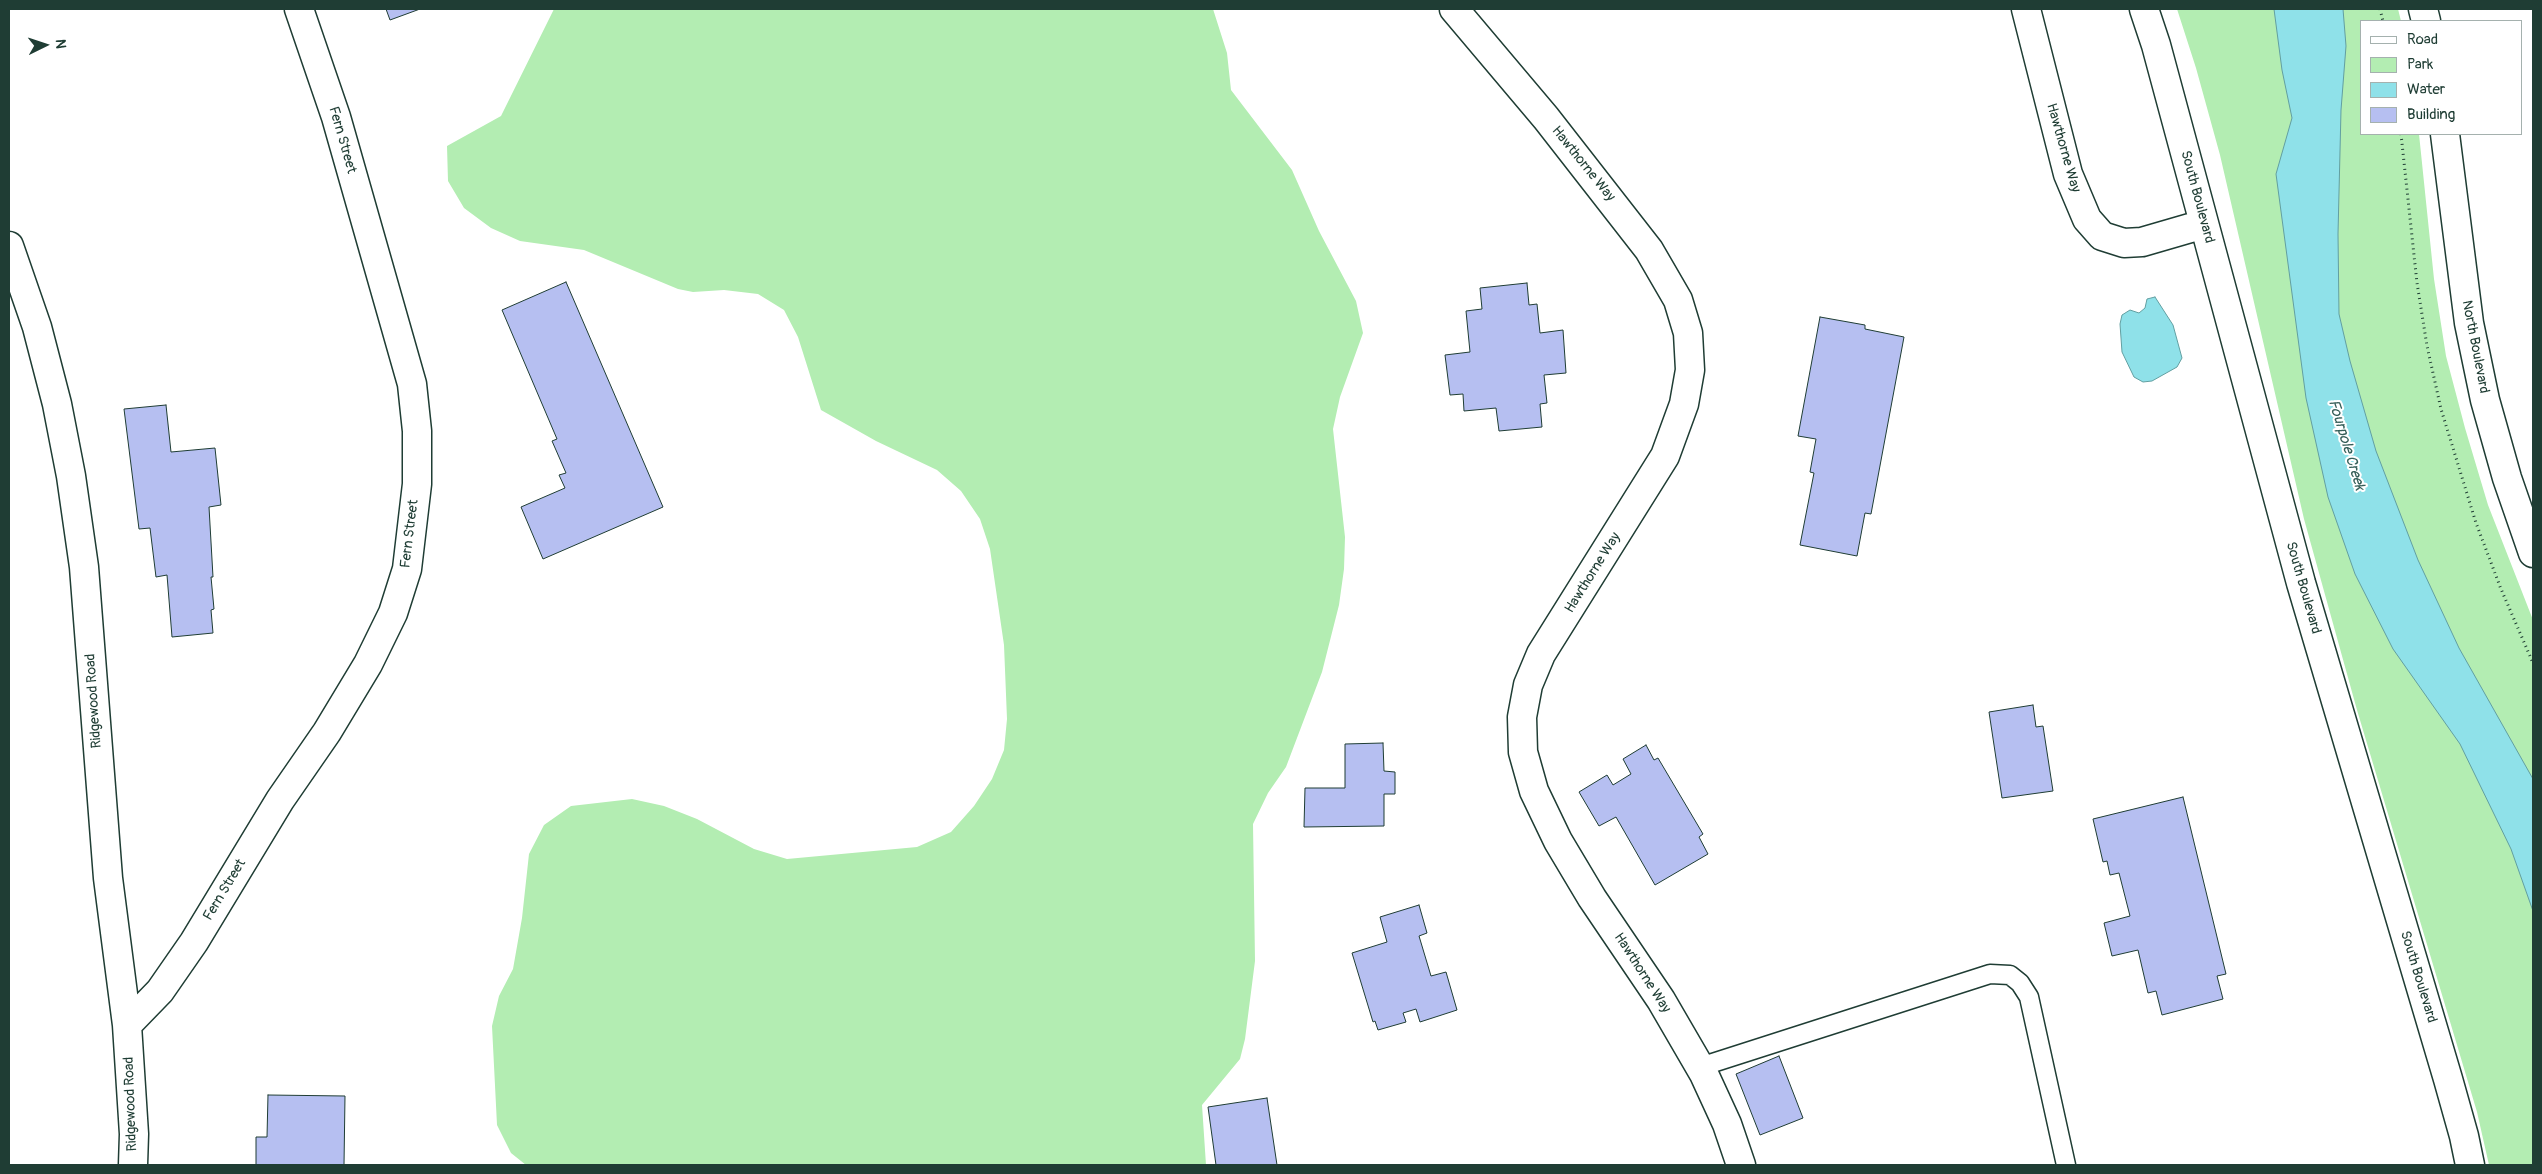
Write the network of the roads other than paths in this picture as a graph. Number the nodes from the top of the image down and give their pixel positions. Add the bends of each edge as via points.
1 (299, 9) edge
2 (1454, 9) edge
3 (2026, 9) edge
4 (2144, 9) edge
5 (2445, 135) edge
6 (2204, 224) junction
7 (9, 246) edge
8 (2533, 553) edge
9 (127, 1025) junction
10 (1700, 1067) junction
11 (133, 1165) edge
12 (1741, 1165) edge
13 (2066, 1165) edge
14 (2470, 1165) edge

1 - 9 street, Fern Street via 336,117 412,384 417,431 417,484 407,569 393,613 327,732 280,800 194,942 160,991
2 - 10 street, Hawthorne Way via 1552,125 1649,250 1678,300 1688,333 1690,370 1684,404 1665,456 1541,654 1528,685 1522,717 1523,752 1534,791 1558,841 1661,1000
3 - 6 street, Hawthorne Way via 2068,174 2087,219 2102,236 2124,243 2142,242
4 - 6 street, South Boulevard
5 - 8 street, North Boulevard via 2469,323 2485,400
6 - 14 street, South Boulevard via 2301,583
7 - 9 street, Ridgewood Road via 38,327 71,476 84,567 108,878
9 - 11 street, Ridgewood Road
10 - 12 street, Hawthorne Way via 1727,1124
10 - 13 lane via 1990,974 2010,975 2029,997

